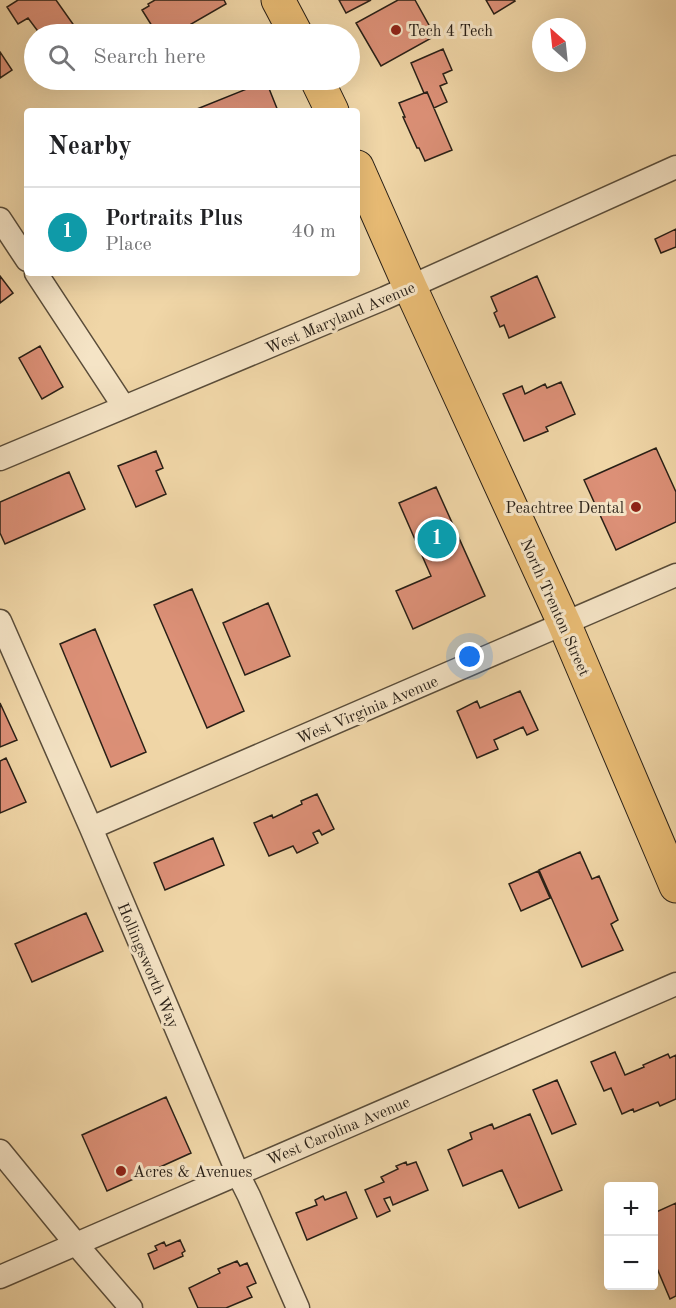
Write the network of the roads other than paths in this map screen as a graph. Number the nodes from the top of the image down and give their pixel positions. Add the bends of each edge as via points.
1 (278, 0) edge
2 (291, 24) edge
3 (322, 90) edge
4 (331, 108) edge
5 (676, 167) edge
6 (360, 173) edge
7 (1, 221) edge
8 (24, 256) edge
9 (38, 276) edge
10 (410, 287) junction
11 (124, 407) junction
12 (0, 459) edge
13 (676, 575) edge
14 (0, 621) edge
15 (564, 623) junction
16 (91, 828) junction
17 (676, 886) edge
18 (676, 984) edge
19 (0, 1151) edge
20 (238, 1174) junction
21 (76, 1244) junction
22 (0, 1277) edge
23 (131, 1308) edge
24 (298, 1308) edge

1 - 2 highway
3 - 4 highway
5 - 10 street, West Maryland Avenue
6 - 10 highway, North Trenton Street
7 - 8 street
9 - 11 street
10 - 11 street, West Maryland Avenue
10 - 15 highway, North Trenton Street
11 - 12 street, West Maryland Avenue
13 - 15 street, West Virginia Avenue
14 - 16 street, Hollingsworth Way
15 - 16 street, West Virginia Avenue
15 - 17 highway, North Trenton Street
16 - 20 street, Hollingsworth Way
18 - 20 street, West Carolina Avenue
19 - 21 street
20 - 21 street, West Carolina Avenue
20 - 24 street, Hollingsworth Way
21 - 22 street, West Carolina Avenue
21 - 23 street

